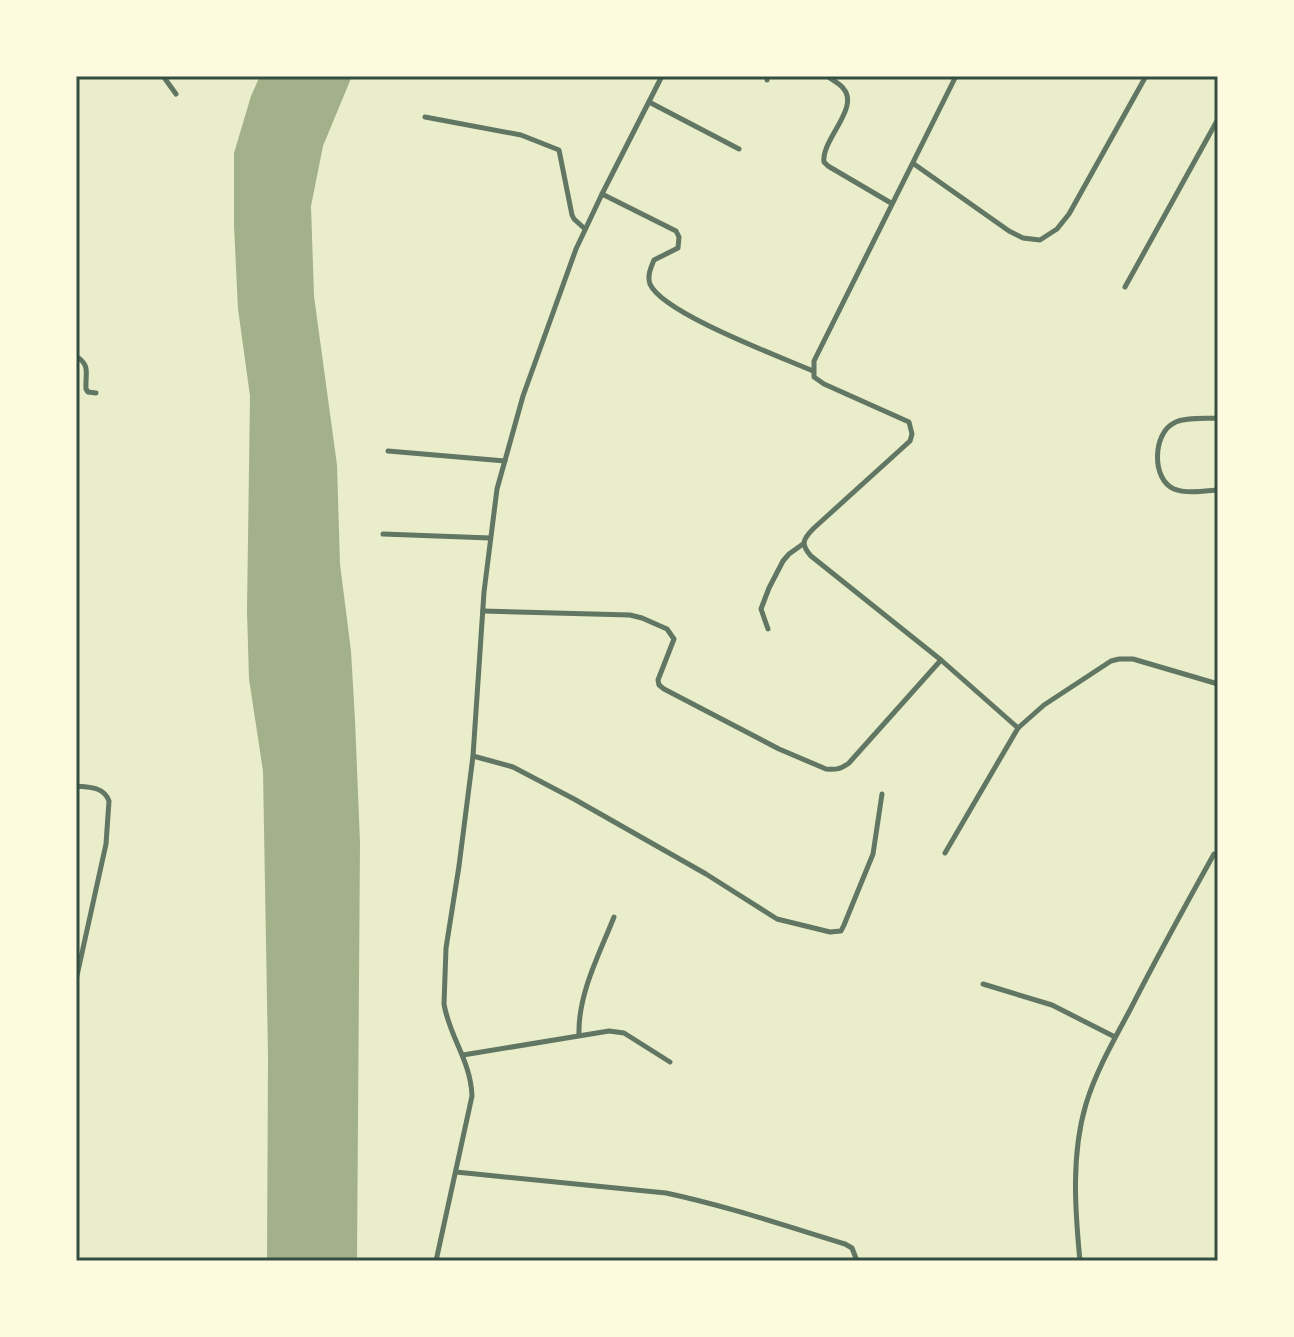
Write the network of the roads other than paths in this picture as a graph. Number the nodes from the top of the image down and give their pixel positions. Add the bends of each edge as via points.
1 (163, 76) edge
2 (662, 76) edge
3 (827, 76) edge
4 (956, 76) edge
5 (1146, 76) edge
6 (176, 94) dead end
7 (649, 102) junction
8 (425, 117) dead end
9 (1218, 119) edge
10 (739, 149) dead end
11 (914, 164) junction
12 (602, 194) junction
13 (891, 203) junction
14 (585, 229) junction
15 (1125, 287) dead end
16 (76, 356) edge
17 (813, 371) junction
18 (96, 393) dead end
19 (1218, 418) edge
20 (388, 451) dead end
21 (505, 461) junction
22 (1218, 490) edge
23 (383, 534) dead end
24 (490, 538) junction
25 (803, 544) junction
26 (483, 611) junction
27 (768, 629) dead end
28 (941, 660) junction
29 (1218, 684) edge
30 (1018, 728) junction
31 (473, 756) junction
32 (76, 786) edge
33 (882, 794) dead end
34 (945, 853) dead end
35 (1214, 854) dead end
36 (614, 917) dead end
37 (76, 980) edge
38 (983, 984) dead end
39 (579, 1035) junction
40 (1115, 1037) junction
41 (463, 1055) junction
42 (670, 1062) dead end
43 (456, 1172) junction
44 (436, 1261) edge
45 (857, 1261) edge
46 (1080, 1261) edge

1 - 6 street
2 - 7 street
3 - 13 street via 843,87 847,100 824,150 824,162
4 - 11 street
5 - 11 street via 1069,214 1040,240 1009,231
7 - 10 street
7 - 12 street
8 - 14 street via 521,135 559,150 572,215
9 - 15 street
11 - 13 street
12 - 14 street
12 - 17 street via 676,231 678,248 654,260 649,276 652,287 672,304 698,322
13 - 17 street
14 - 21 street via 523,396
16 - 18 street via 86,366 86,389
17 - 25 street via 824,384 909,422 912,434 905,447 814,528
19 - 22 street via 1174,423 1161,439 1157,464 1174,489
20 - 21 street
21 - 24 street
23 - 24 street
24 - 26 street
25 - 27 street via 783,561 769,588 761,609
25 - 28 street via 811,556
26 - 28 street via 630,615 655,623 674,639 659,685 779,749 834,770 849,763
26 - 31 street
28 - 30 street
29 - 30 street via 1119,659 1044,705
30 - 34 street
31 - 33 street via 513,767 574,799 777,919 830,932 841,931 873,854
31 - 41 street via 446,948 444,1004
32 - 37 street via 102,791 109,801 106,844
35 - 40 street
36 - 39 street via 582,1001
38 - 40 street via 1052,1005
39 - 41 street
39 - 42 street via 624,1033
40 - 46 street via 1082,1121 1076,1200
41 - 43 street via 472,1096
43 - 44 street
43 - 45 street via 666,1193 845,1244

